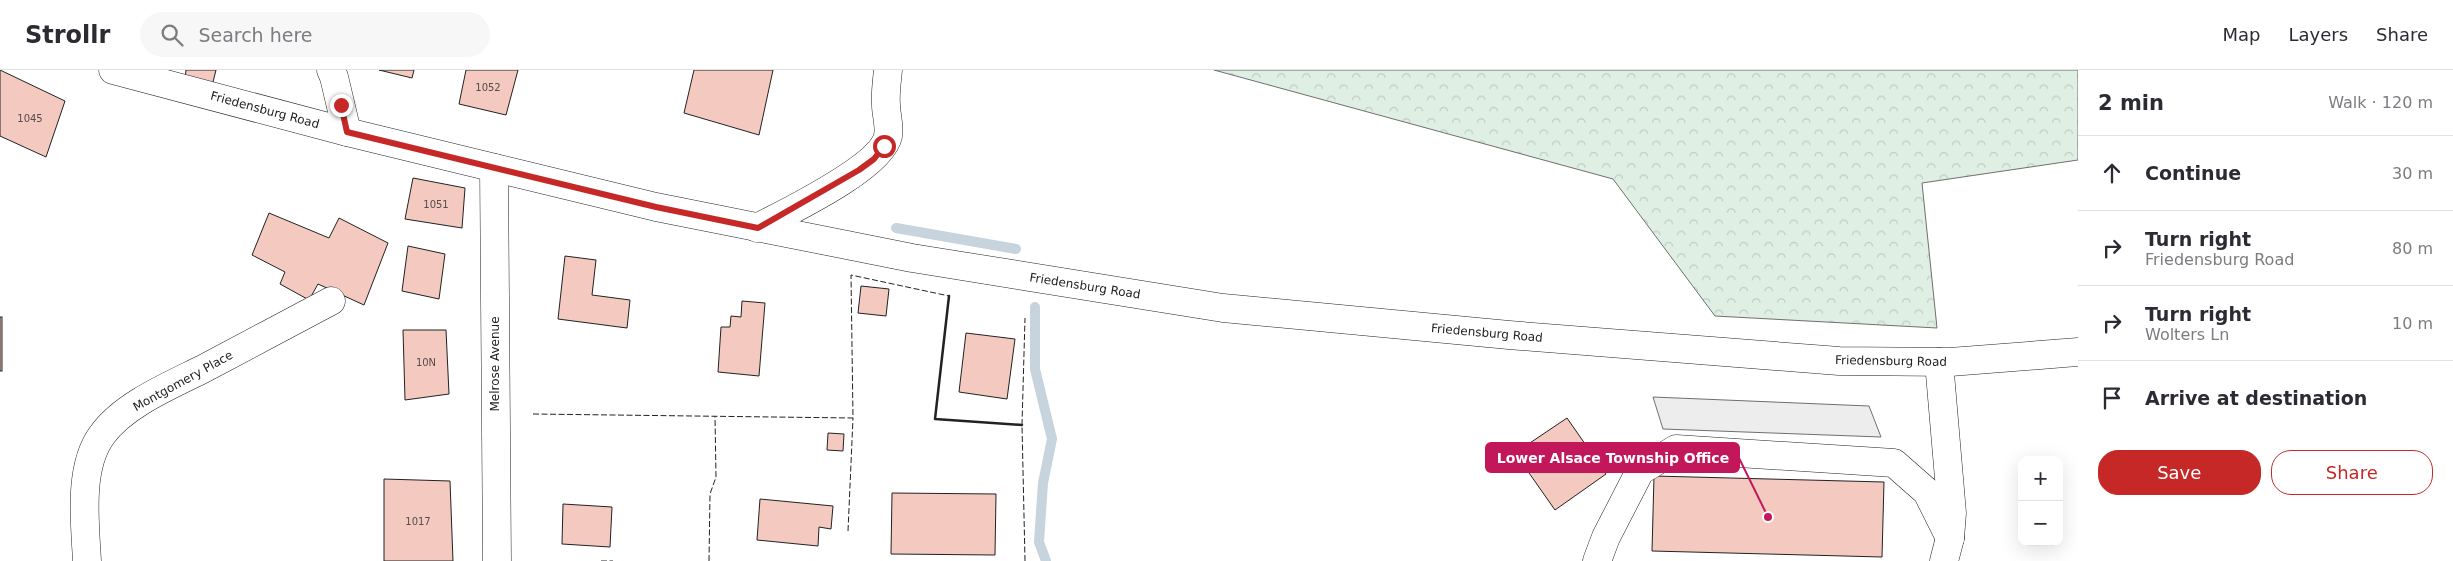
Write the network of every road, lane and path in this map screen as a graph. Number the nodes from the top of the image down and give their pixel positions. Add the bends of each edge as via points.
1 (113, 70) edge
2 (331, 70) edge
3 (888, 70) edge
4 (347, 132) junction
5 (494, 168) junction
6 (758, 228) junction
7 (331, 301) dead end
8 (2078, 352) edge
9 (1939, 362) junction
10 (1947, 549) edge
11 (86, 561) edge
12 (497, 561) edge
13 (1597, 561) edge

1 - 4 main road, Friedensburg Road
2 - 4 main road
3 - 6 main road via 888,135 874,159
4 - 5 main road, Friedensburg Road
5 - 6 main road, Friedensburg Road
5 - 12 main road, Melrose Avenue
6 - 9 main road, Friedensburg Road via 912,258 1223,308 1839,361
7 - 11 main road, Montgomery Place via 152,395 116,419 101,435 91,457 85,494
8 - 9 main road, Friedensburg Road
9 - 10 main road via 1951,494
10 - 13 main road via 1927,492 1894,463 1676,449 1640,470

